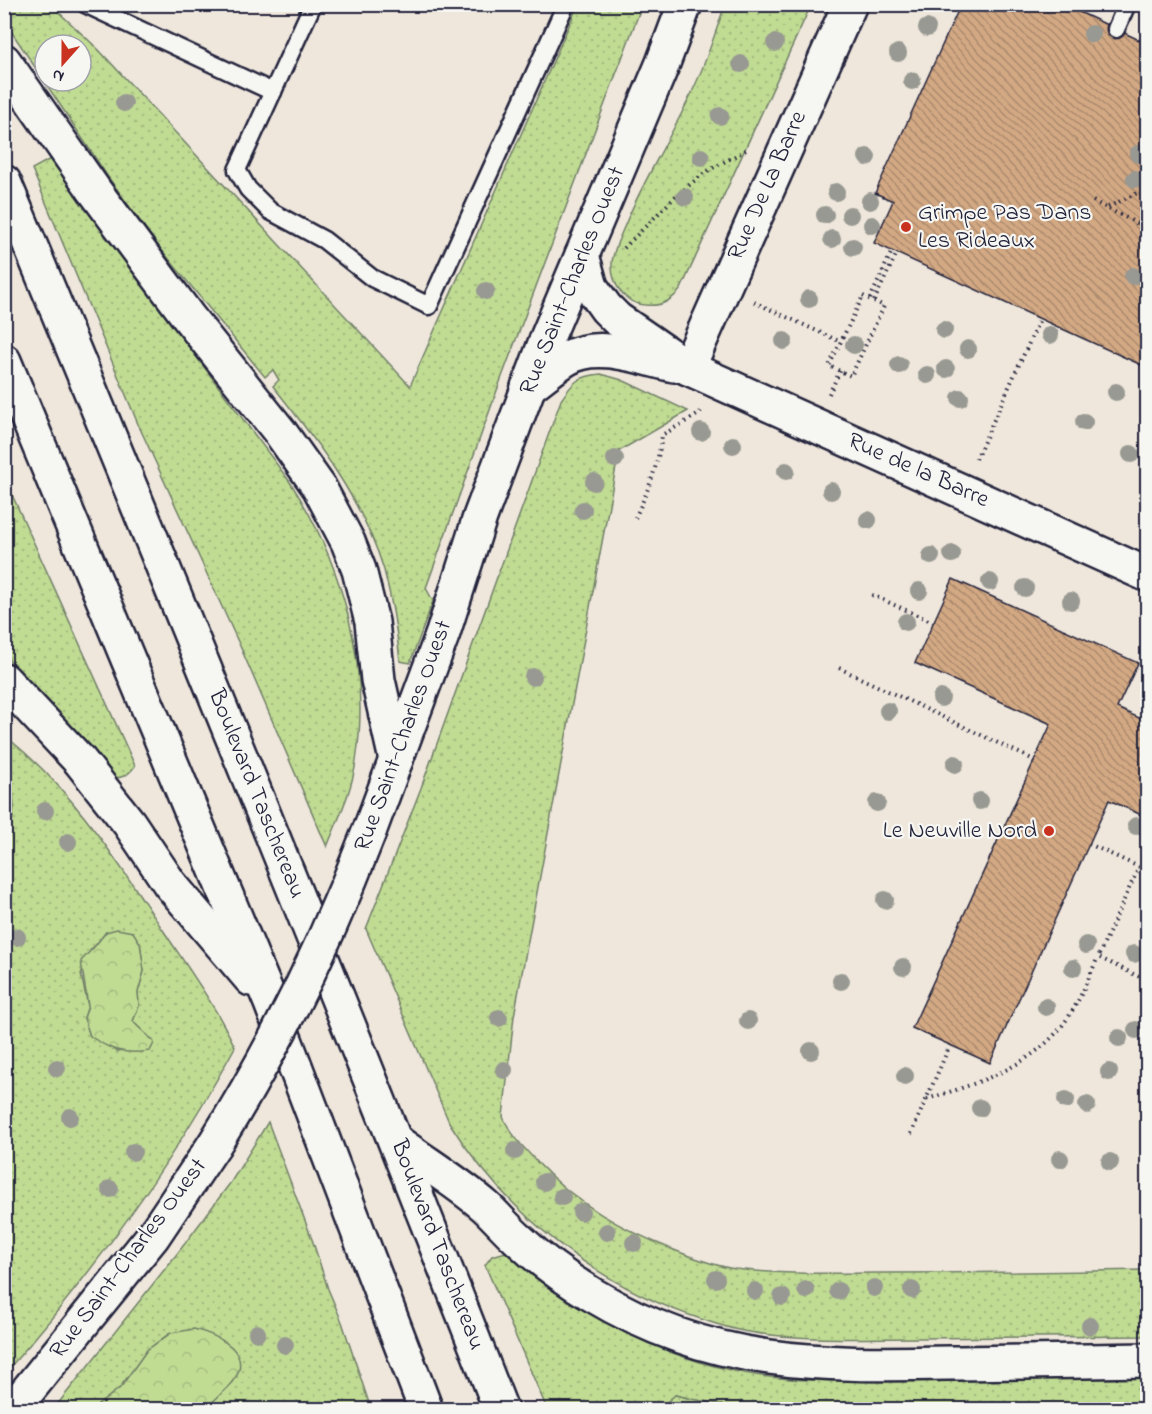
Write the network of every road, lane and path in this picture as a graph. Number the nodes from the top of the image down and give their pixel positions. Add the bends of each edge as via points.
1 (85, 4) edge
2 (313, 4) edge
3 (566, 4) edge
4 (685, 4) edge
5 (850, 4) edge
6 (1127, 4) edge
7 (1116, 29) dead end
8 (4, 61) edge
9 (273, 92) junction
10 (750, 147) dead end
11 (4, 182) edge
12 (1148, 188) edge
13 (1093, 201) dead end
14 (1107, 208) junction
15 (1148, 229) edge
16 (621, 252) dead end
17 (895, 252) dead end
18 (582, 255) junction
19 (872, 300) junction
20 (753, 301) dead end
21 (1040, 319) dead end
22 (841, 342) junction
23 (4, 361) edge
24 (688, 368) junction
25 (840, 371) junction
26 (528, 387) junction
27 (829, 395) dead end
28 (701, 410) dead end
29 (975, 462) dead end
30 (635, 518) dead end
31 (1148, 575) edge
32 (872, 595) dead end
33 (933, 622) dead end
34 (839, 668) dead end
35 (4, 680) edge
36 (4, 705) edge
37 (49, 726) junction
38 (396, 760) junction
39 (1034, 760) dead end
40 (1089, 844) dead end
41 (1098, 957) junction
42 (1148, 981) edge
43 (271, 1003) junction
44 (950, 1045) dead end
45 (927, 1099) junction
46 (911, 1134) dead end
47 (397, 1142) junction
48 (1148, 1359) edge
49 (12, 1410) edge
50 (426, 1410) edge
51 (501, 1410) edge

1 - 9 lane
2 - 9 lane
3 - 9 lane via 429,306 372,278 324,240 270,211 248,189 237,170
4 - 18 main road, Rue Saint-Charles Ouest
5 - 24 main road, Rue De La Barre
6 - 7 lane
8 - 38 main road via 94,190 319,487 359,570
10 - 16 path via 704,173
11 - 47 main road, Boulevard Taschereau
12 - 14 path
13 - 14 path
14 - 15 path
17 - 19 path
18 - 24 main road, Rue de la Barre via 591,287 616,319
18 - 26 main road, Rue Saint-Charles Ouest
19 - 22 path via 863,296
19 - 25 path via 884,306 851,376
20 - 22 path
21 - 29 path
22 - 25 path via 829,366
23 - 43 main road
24 - 26 main road, Rue de la Barre via 590,351 567,358
24 - 31 main road, Rue de la Barre
25 - 27 path
26 - 38 main road, Rue Saint-Charles Ouest
28 - 30 path via 662,435 653,479
32 - 33 path
34 - 39 path
35 - 37 main road
36 - 37 main road
37 - 43 main road via 106,793 170,884
38 - 49 main road, Rue Saint-Charles Ouest, bridge via 348,886 306,980 254,1080 153,1236
40 - 41 path via 1139,867
41 - 42 path
41 - 45 path via 1069,1016 1039,1049 978,1083
43 - 50 main road
44 - 45 path
45 - 46 path
47 - 48 main road via 484,1205 537,1255 585,1290 634,1317 715,1348 783,1360 855,1364
47 - 51 main road, Boulevard Taschereau

